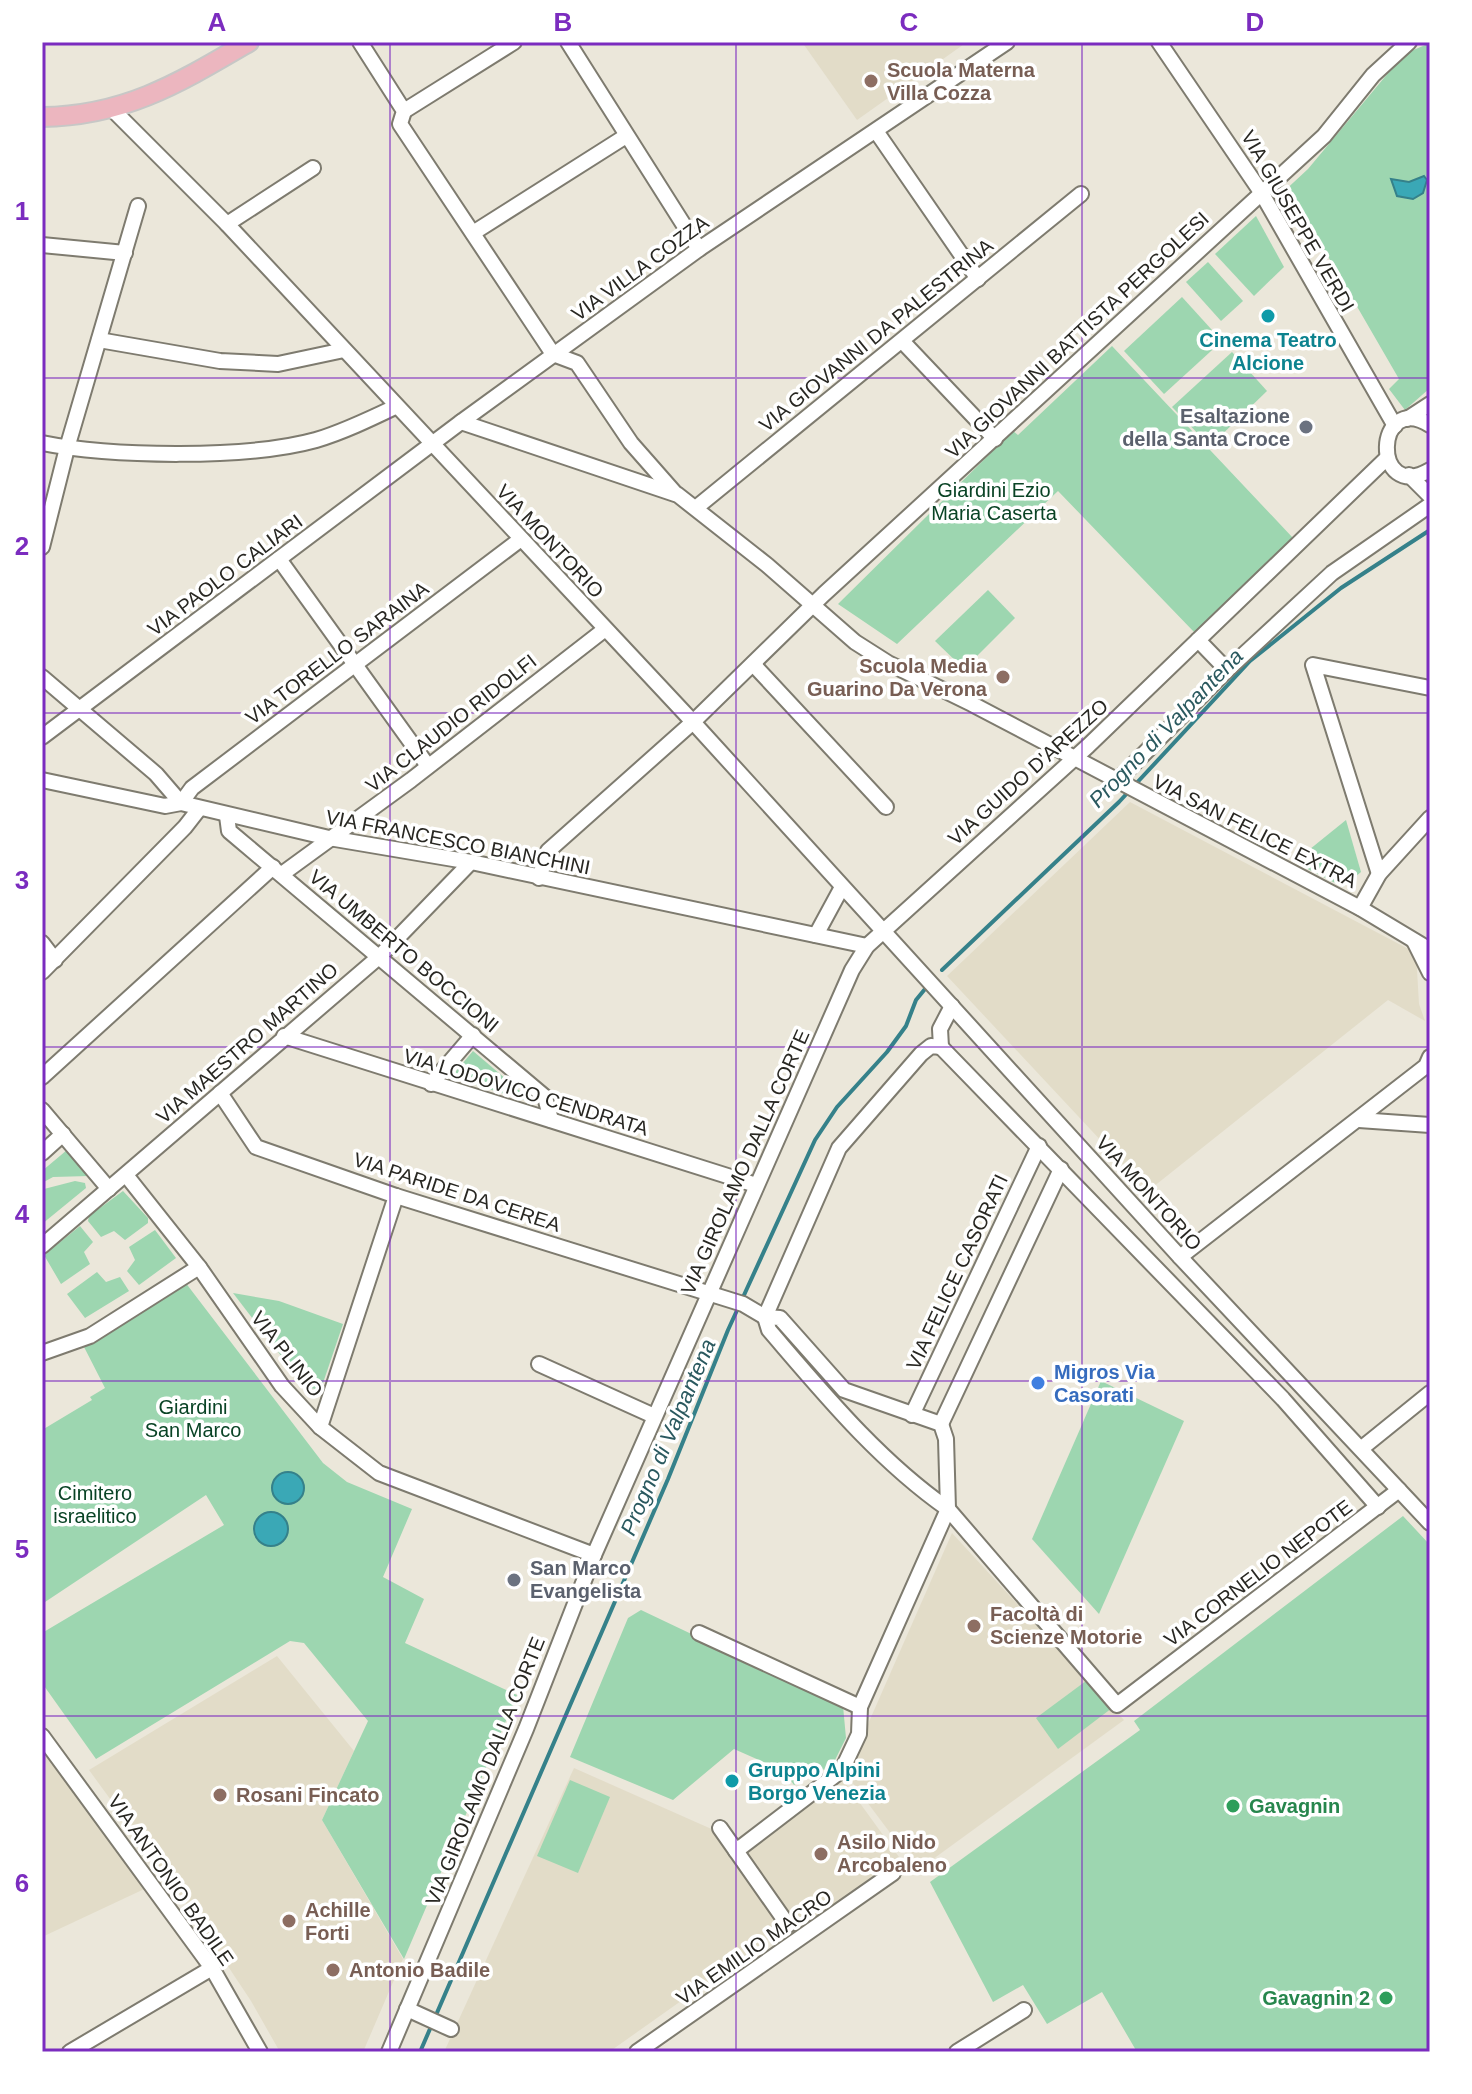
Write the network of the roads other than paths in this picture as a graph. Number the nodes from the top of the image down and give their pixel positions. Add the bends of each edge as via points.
1 (249, 42) edge
2 (360, 42) edge
3 (514, 42) edge
4 (568, 42) edge
5 (1007, 42) edge
6 (1159, 42) edge
7 (1409, 42) edge
8 (113, 110) junction
9 (404, 111) junction
10 (42, 117) edge
11 (876, 131) junction
12 (626, 136) junction
13 (313, 168) dead end
14 (1261, 192) junction
15 (1081, 194) dead end
16 (138, 206) dead end
17 (227, 224) junction
18 (473, 233) junction
19 (44, 246) edge
20 (699, 249) junction
21 (125, 253) junction
22 (42, 261) edge
23 (978, 279) junction
24 (99, 340) junction
25 (903, 342) junction
26 (344, 350) junction
27 (553, 354) junction
28 (1430, 404) edge
29 (395, 407) junction
30 (461, 422) junction
31 (1401, 423) junction
32 (1430, 425) edge
33 (995, 439) junction
34 (42, 443) edge
35 (631, 443) junction
36 (432, 444) junction
37 (67, 448) junction
38 (1387, 458) junction
39 (1430, 470) edge
40 (1409, 475) junction
41 (634, 480) junction
42 (678, 495) junction
43 (1430, 496) edge
44 (1430, 505) edge
45 (697, 507) junction
46 (521, 539) junction
47 (42, 547) edge
48 (279, 559) junction
49 (814, 604) junction
50 (604, 630) junction
51 (1198, 640) junction
52 (353, 664) junction
53 (753, 664) junction
54 (1227, 670) junction
55 (42, 677) edge
56 (1430, 688) edge
57 (80, 710) junction
58 (693, 722) junction
59 (42, 737) edge
60 (1074, 759) junction
61 (428, 766) junction
62 (42, 780) edge
63 (1118, 783) junction
64 (181, 803) junction
65 (886, 807) dead end
66 (199, 809) junction
67 (227, 816) junction
68 (1430, 818) edge
69 (329, 838) junction
70 (471, 862) junction
71 (278, 871) junction
72 (1379, 874) junction
73 (539, 878) junction
74 (842, 887) junction
75 (1360, 908) junction
76 (883, 931) junction
77 (816, 935) junction
78 (1414, 941) junction
79 (42, 943) edge
80 (867, 946) junction
81 (1430, 950) edge
82 (380, 956) junction
83 (55, 960) junction
84 (42, 972) edge
85 (1430, 973) edge
86 (952, 1006) junction
87 (473, 1035) junction
88 (284, 1036) junction
89 (941, 1047) junction
90 (1430, 1057) edge
91 (42, 1077) edge
92 (431, 1084) junction
93 (220, 1093) junction
94 (43, 1114) edge
95 (551, 1120) junction
96 (1358, 1120) junction
97 (1430, 1125) edge
98 (63, 1134) junction
99 (1039, 1146) junction
100 (42, 1153) edge
101 (1061, 1169) junction
102 (126, 1175) junction
103 (756, 1185) junction
104 (109, 1189) junction
105 (396, 1196) junction
106 (42, 1246) edge
107 (1180, 1257) junction
108 (199, 1267) junction
109 (708, 1292) junction
110 (765, 1317) junction
111 (42, 1353) edge
112 (539, 1364) dead end
113 (1430, 1393) edge
114 (912, 1415) junction
115 (654, 1416) junction
116 (941, 1424) junction
117 (320, 1427) junction
118 (1362, 1448) junction
119 (1399, 1490) junction
120 (1378, 1507) junction
121 (948, 1509) junction
122 (1430, 1523) edge
123 (594, 1555) junction
124 (699, 1633) dead end
125 (860, 1707) junction
126 (42, 1736) edge
127 (720, 1828) dead end
128 (736, 1851) junction
129 (893, 1873) dead end
130 (788, 1925) dead end
131 (212, 1968) junction
132 (407, 2009) junction
133 (1024, 2010) dead end
134 (451, 2029) dead end
135 (70, 2052) edge
136 (260, 2052) edge
137 (389, 2052) edge
138 (637, 2052) edge
139 (957, 2052) edge

1 - 8 main road via 186,79
2 - 9 street
3 - 9 street
4 - 12 street
5 - 11 street, VIA VILLA COZZA
6 - 14 street, VIA GIUSEPPE VERDI
7 - 14 street, VIA GIOVANNI BATTISTA PERGOLESI via 1373,75 1324,136
8 - 10 main road
8 - 17 street, VIA MONTORIO
9 - 18 street via 400,124
11 - 20 street, VIA VILLA COZZA
11 - 23 street
12 - 18 street
12 - 20 street
13 - 17 street
14 - 31 street, VIA GIUSEPPE VERDI
14 - 33 street, VIA GIOVANNI BATTISTA PERGOLESI
15 - 23 street, VIA GIOVANNI DA PALESTRINA
16 - 21 street
17 - 26 street, VIA MONTORIO
18 - 27 street
19 - 21 street
19 - 22 street
20 - 27 street, VIA VILLA COZZA
21 - 24 street
23 - 25 street, VIA GIOVANNI DA PALESTRINA
24 - 26 street via 220,361 278,364
24 - 37 street
25 - 33 street
25 - 45 street, VIA GIOVANNI DA PALESTRINA
26 - 29 street, VIA MONTORIO
27 - 30 street, VIA VILLA COZZA
27 - 35 street via 577,363
28 - 31 street
29 - 36 street, VIA MONTORIO
29 - 37 street via 317,440 278,448
30 - 36 street, VIA VILLA COZZA
30 - 41 street, VIA SAN FELICE EXTRA
31 - 32 street
31 - 38 street via 1386,441
33 - 49 street, VIA GIOVANNI BATTISTA PERGOLESI
34 - 37 street
35 - 41 street
35 - 42 street
36 - 46 street, VIA MONTORIO
36 - 48 street, VIA PAOLO CALIARI
37 - 47 street
38 - 40 street
38 - 51 street, VIA GUIDO D'AREZZO
39 - 40 street
40 - 43 street
41 - 42 street, VIA SAN FELICE EXTRA
42 - 45 street, VIA SAN FELICE EXTRA
44 - 54 street via 1332,573
45 - 49 street, VIA SAN FELICE EXTRA
46 - 50 street, VIA MONTORIO
46 - 52 street, VIA TORELLO SARAINA
48 - 52 street
48 - 57 street, VIA PAOLO CALIARI
49 - 53 street
49 - 60 street, VIA SAN FELICE EXTRA via 855,642 888,663
50 - 58 street, VIA MONTORIO
50 - 61 street, VIA CLAUDIO RIDOLFI
51 - 54 street
51 - 60 street, VIA GUIDO D'AREZZO
52 - 61 street
52 - 64 street, VIA TORELLO SARAINA via 192,788
53 - 58 street
53 - 65 street
54 - 63 street
55 - 57 street
56 - 72 street via 1313,665
57 - 59 street, VIA PAOLO CALIARI
57 - 64 street via 156,774
58 - 73 street via 548,851
58 - 74 street, VIA MONTORIO
60 - 63 street, VIA SAN FELICE EXTRA
60 - 76 street, VIA GUIDO D'AREZZO
61 - 69 street, VIA CLAUDIO RIDOLFI
62 - 64 street, VIA FRANCESCO BIANCHINI via 165,806
63 - 75 street, VIA SAN FELICE EXTRA
64 - 66 street, VIA FRANCESCO BIANCHINI
66 - 67 street, VIA FRANCESCO BIANCHINI
66 - 83 street
67 - 69 street, VIA FRANCESCO BIANCHINI
67 - 71 street, VIA UMBERTO BOCCIONI via 229,831
68 - 72 street
69 - 70 street, VIA FRANCESCO BIANCHINI
69 - 71 street, VIA CLAUDIO RIDOLFI
70 - 73 street, VIA FRANCESCO BIANCHINI
70 - 82 street, VIA MAESTRO MARTINO
71 - 82 street, VIA UMBERTO BOCCIONI
71 - 91 street, VIA CLAUDIO RIDOLFI
72 - 75 street
73 - 77 street, VIA FRANCESCO BIANCHINI
74 - 76 street, VIA MONTORIO
74 - 77 street
75 - 78 street, VIA SAN FELICE EXTRA
76 - 80 street, VIA GIROLAMO DALLA CORTE
76 - 86 street, VIA MONTORIO
77 - 80 street, VIA FRANCESCO BIANCHINI
78 - 81 street, VIA SAN FELICE EXTRA
78 - 85 street
79 - 83 street
80 - 103 street, VIA GIROLAMO DALLA CORTE
82 - 87 street, VIA UMBERTO BOCCIONI
82 - 88 street, VIA MAESTRO MARTINO
83 - 84 street
86 - 89 street via 940,1029
86 - 107 street, VIA MONTORIO
87 - 92 street
87 - 95 street, VIA UMBERTO BOCCIONI via 545,1097
88 - 92 street, VIA LODOVICO CENDRATA
88 - 93 street, VIA MAESTRO MARTINO
89 - 99 street
89 - 110 street via 931,1046 921,1054 839,1148
90 - 96 street via 1426,1066
92 - 95 street, VIA LODOVICO CENDRATA
93 - 102 street, VIA MAESTRO MARTINO
93 - 105 street, VIA PARIDE DA CEREA via 256,1147
94 - 98 street
95 - 103 street, VIA LODOVICO CENDRATA
96 - 97 street
96 - 107 street
98 - 100 street
98 - 104 street
99 - 101 street
99 - 114 street, VIA FELICE CASORATI
101 - 116 street
101 - 120 street via 1283,1399
102 - 104 street, VIA MAESTRO MARTINO
102 - 108 street, VIA PLINIO
103 - 109 street, VIA GIROLAMO DALLA CORTE
104 - 106 street, VIA MAESTRO MARTINO
105 - 109 street, VIA PARIDE DA CEREA
105 - 117 street
107 - 118 street, VIA MONTORIO
108 - 111 street via 90,1336
108 - 117 street, VIA PLINIO via 282,1386
109 - 110 street, VIA PARIDE DA CEREA
109 - 115 street, VIA GIROLAMO DALLA CORTE
110 - 114 street, VIA PARIDE DA CEREA via 780,1318 844,1390
110 - 121 street via 769,1330 847,1420
112 - 115 street
113 - 118 street
114 - 116 street, VIA PARIDE DA CEREA
115 - 123 street, VIA GIROLAMO DALLA CORTE
116 - 121 street
117 - 123 street, VIA PLINIO via 379,1473
118 - 119 street, VIA MONTORIO
119 - 120 street, VIA CORNELIO NEPOTE
119 - 122 street, VIA MONTORIO
120 - 121 street, VIA CORNELIO NEPOTE via 1117,1705
121 - 125 street
123 - 132 street, VIA GIROLAMO DALLA CORTE
124 - 125 street
125 - 128 street via 859,1734 842,1770
126 - 131 street, VIA ANTONIO BADILE
127 - 128 street
128 - 130 street
129 - 138 street, VIA EMILIO MACRO
131 - 135 street
131 - 136 street, VIA ANTONIO BADILE
132 - 134 street
132 - 137 street, VIA GIROLAMO DALLA CORTE
133 - 139 street

